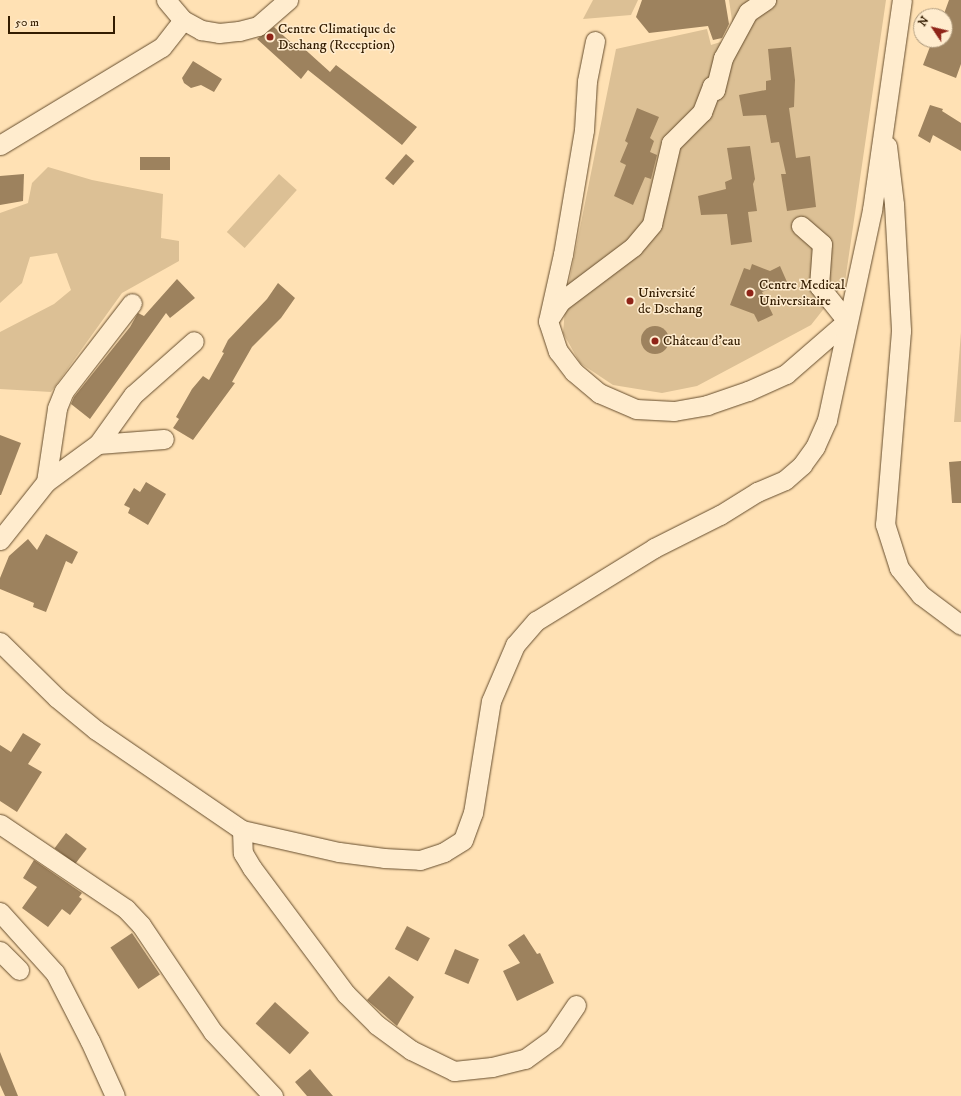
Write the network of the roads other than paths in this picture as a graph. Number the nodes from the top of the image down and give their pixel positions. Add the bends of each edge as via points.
1 (166, 0) edge
2 (288, 0) edge
3 (766, 0) edge
4 (902, 0) edge
5 (183, 20) junction
6 (595, 41) dead end
7 (883, 140) junction
8 (0, 145) edge
9 (801, 226) dead end
10 (132, 303) dead end
11 (548, 321) junction
12 (847, 321) junction
13 (194, 341) dead end
14 (164, 439) dead end
15 (98, 444) junction
16 (46, 482) junction
17 (0, 540) edge
18 (961, 625) edge
19 (0, 642) edge
20 (0, 824) edge
21 (242, 830) junction
22 (0, 912) edge
23 (0, 951) edge
24 (19, 970) dead end
25 (576, 1005) dead end
26 (115, 1096) edge
27 (274, 1096) edge

1 - 5 street
2 - 5 street via 258,26 239,31 219,33 202,30
3 - 11 street via 748,12 723,58 715,90 712,86 702,112 671,143 652,224 632,247 560,302
4 - 7 street
5 - 8 street via 162,47
6 - 11 street via 587,81 584,130 563,254
7 - 12 street via 872,210
7 - 18 street via 894,204 901,331 885,524 899,568 921,595
9 - 12 street via 822,244 819,286
10 - 16 street via 64,391 58,408
11 - 12 street via 558,351 574,372 599,393 636,408 674,411 707,405 786,374
12 - 21 street via 827,420 815,447 802,466 785,480 757,492 720,515 654,548 566,602 536,621 515,645 492,702 473,813 462,840 444,852 420,860 339,852
13 - 15 street via 133,395
14 - 15 street
15 - 16 street
16 - 17 street
19 - 21 street via 57,698 96,730
20 - 27 street via 126,909 141,925 213,1032
21 - 25 street via 243,853 252,868 346,994 377,1025 411,1050 454,1071 492,1067 524,1059 553,1039
22 - 26 street via 55,973 87,1034
23 - 24 street

